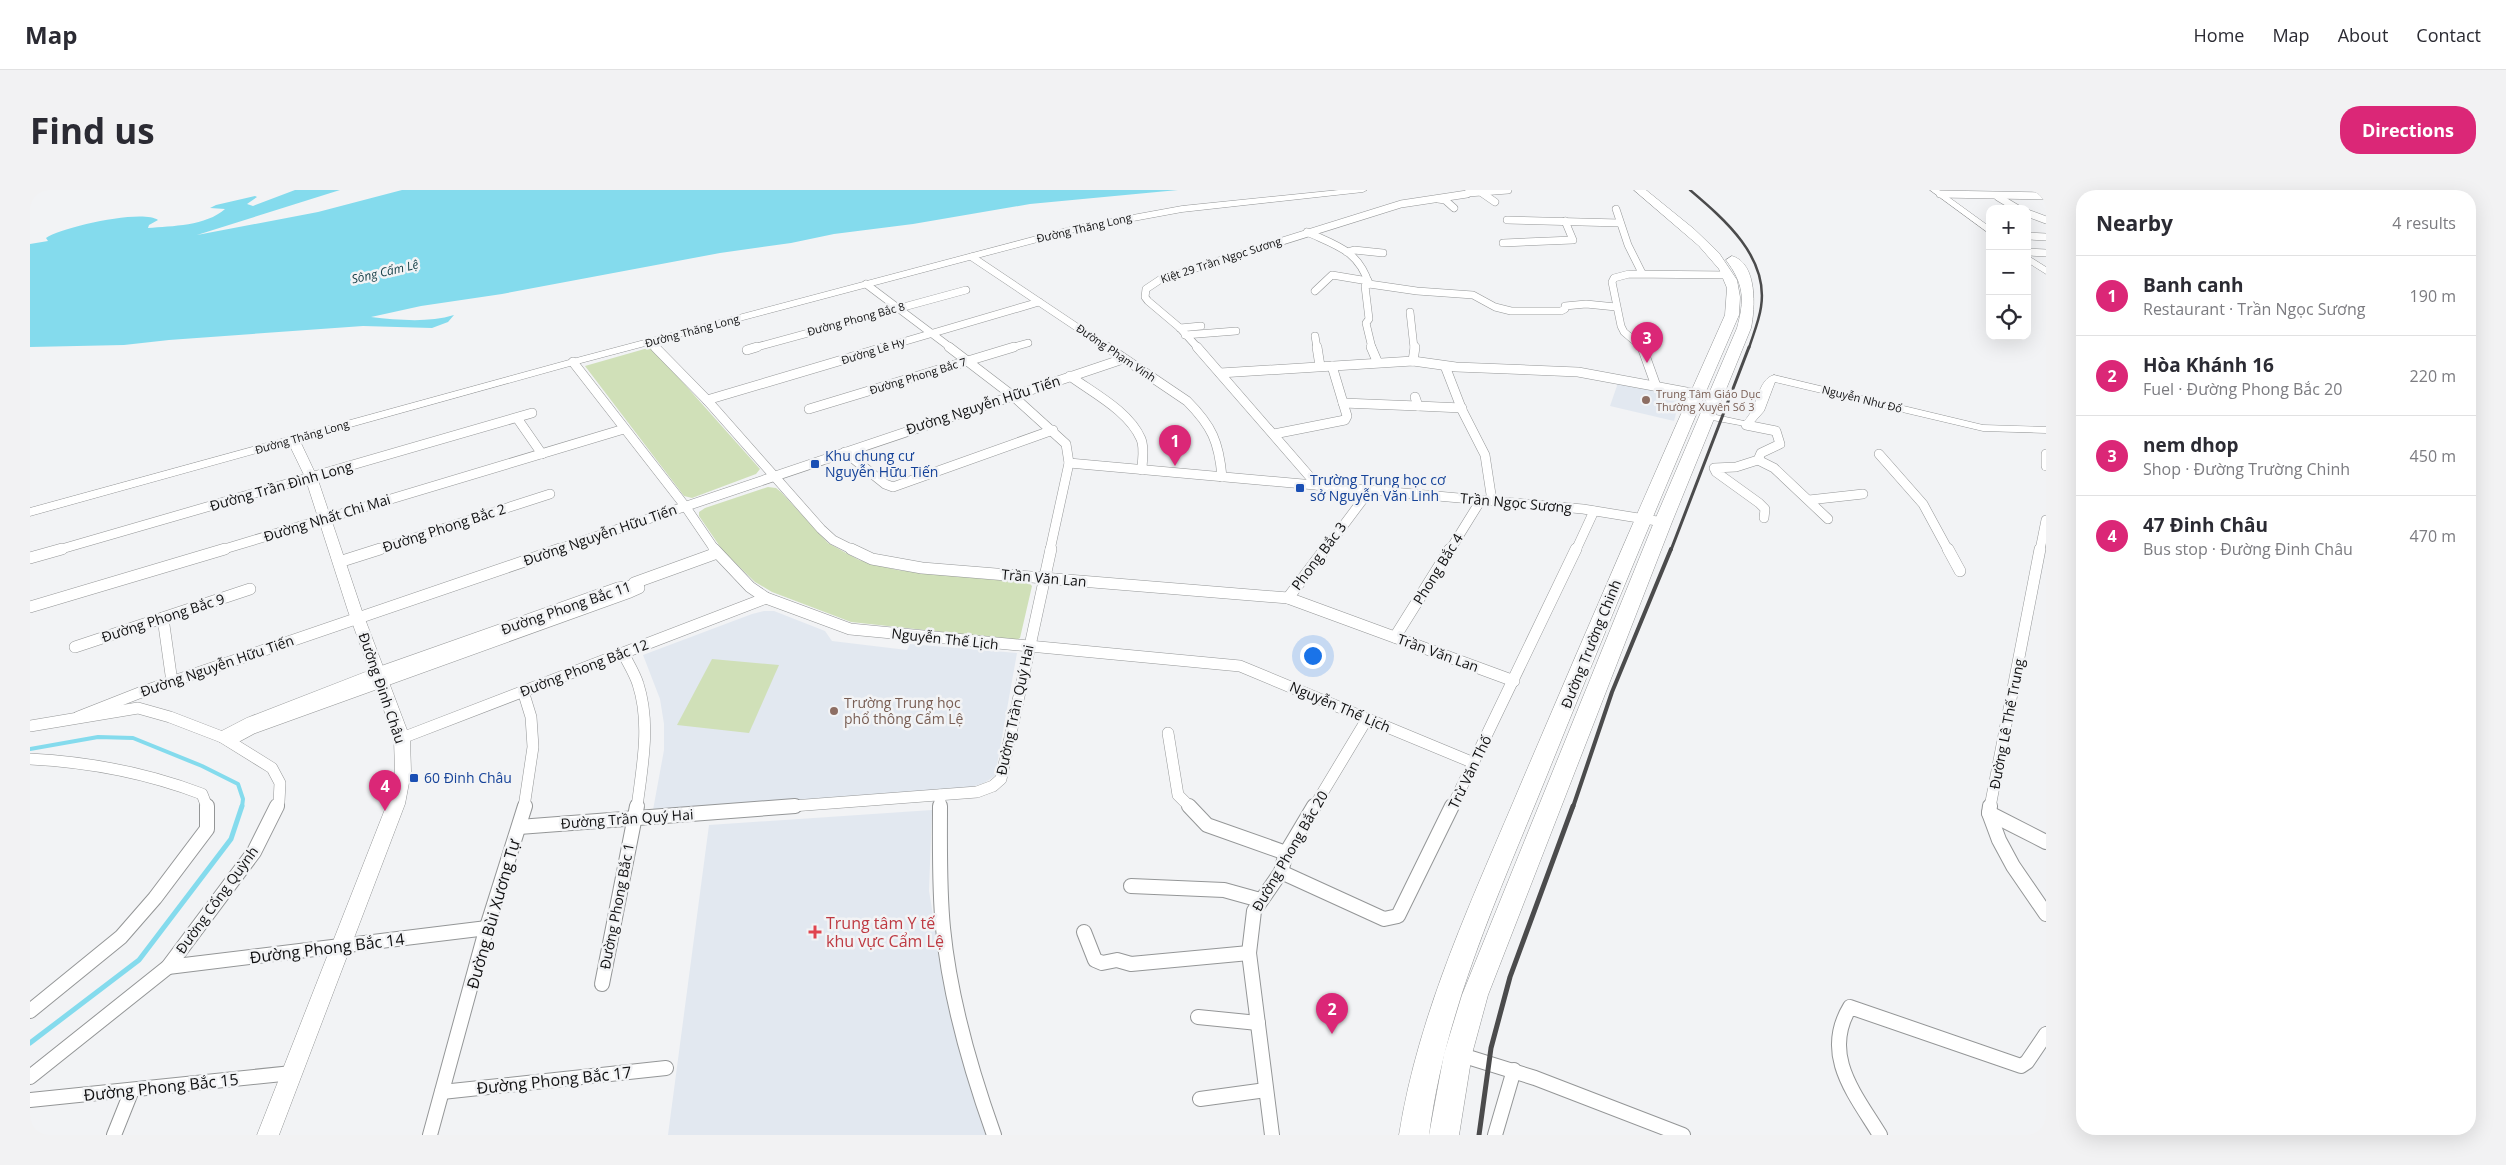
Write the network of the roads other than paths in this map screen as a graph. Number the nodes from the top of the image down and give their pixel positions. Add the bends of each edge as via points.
1 (1363, 190) edge
2 (1508, 190) edge
3 (1639, 190) edge
4 (1651, 190) edge
5 (1937, 192) edge
6 (1482, 193) junction
7 (1998, 196) junction
8 (2046, 196) edge
9 (1436, 198) junction
10 (1495, 202) dead end
11 (2012, 205) edge
12 (1454, 208) dead end
13 (1616, 208) dead end
14 (2031, 214) edge
15 (1507, 220) dead end
16 (2046, 220) edge
17 (1565, 221) junction
18 (1620, 223) junction
19 (1986, 227) edge
20 (1307, 232) junction
21 (2031, 236) edge
22 (2046, 236) edge
23 (1503, 243) dead end
24 (1353, 249) junction
25 (2031, 252) edge
26 (1383, 253) dead end
27 (2046, 253) edge
28 (972, 257) junction
29 (2031, 261) edge
30 (2046, 271) edge
31 (1642, 273) junction
32 (1728, 275) junction
33 (1369, 282) junction
34 (866, 284) junction
35 (966, 290) dead end
36 (1315, 291) dead end
37 (1039, 302) junction
38 (1616, 307) junction
39 (898, 308) junction
40 (1410, 312) dead end
41 (1201, 326) dead end
42 (1180, 328) junction
43 (1236, 331) dead end
44 (931, 334) junction
45 (1185, 335) junction
46 (1315, 336) dead end
47 (650, 342) junction
48 (1028, 343) dead end
49 (747, 350) dead end
50 (1123, 359) junction
51 (1413, 361) junction
52 (573, 362) junction
53 (967, 362) junction
54 (1377, 362) junction
55 (1320, 366) junction
56 (1332, 366) junction
57 (1445, 366) junction
58 (1220, 373) junction
59 (1070, 376) junction
60 (1656, 386) junction
61 (1697, 394) junction
62 (1013, 396) junction
63 (707, 400) junction
64 (1343, 403) junction
65 (1462, 408) junction
66 (808, 410) dead end
67 (532, 414) dead end
68 (1707, 416) junction
69 (517, 418) junction
70 (1746, 425) junction
71 (624, 429) junction
72 (1053, 430) junction
73 (2046, 430) edge
74 (1274, 434) junction
75 (293, 439) junction
76 (845, 452) junction
77 (542, 454) junction
78 (1879, 454) dead end
79 (2046, 454) edge
80 (1758, 460) junction
81 (1069, 463) junction
82 (2046, 466) edge
83 (1142, 470) junction
84 (774, 475) junction
85 (311, 477) junction
86 (1222, 477) junction
87 (1317, 485) junction
88 (1370, 490) junction
89 (550, 494) dead end
90 (1862, 494) dead end
91 (1487, 500) junction
92 (1809, 500) junction
93 (685, 506) junction
94 (1594, 510) junction
95 (30, 512) edge
96 (325, 518) junction
97 (1764, 518) dead end
98 (1653, 519) junction
99 (1828, 519) dead end
100 (2046, 520) edge
101 (717, 553) junction
102 (30, 558) edge
103 (339, 562) junction
104 (1960, 571) dead end
105 (1046, 578) junction
106 (250, 589) dead end
107 (766, 598) junction
108 (1288, 598) junction
109 (30, 607) edge
110 (358, 617) junction
111 (162, 618) junction
112 (1395, 637) junction
113 (75, 647) dead end
114 (1029, 647) junction
115 (623, 653) junction
116 (379, 677) junction
117 (1514, 681) junction
118 (172, 682) junction
119 (523, 692) junction
120 (78, 717) junction
121 (1367, 719) junction
122 (30, 726) edge
123 (1168, 733) dead end
124 (402, 738) junction
125 (225, 739) junction
126 (30, 759) edge
127 (1474, 763) junction
128 (940, 795) junction
129 (1989, 813) junction
130 (635, 818) junction
131 (519, 827) junction
132 (2046, 842) edge
133 (1286, 853) junction
134 (1281, 872) junction
135 (1131, 886) dead end
136 (1260, 900) junction
137 (2046, 914) edge
138 (487, 928) junction
139 (1084, 932) dead end
140 (340, 947) junction
141 (1249, 953) junction
142 (168, 967) junction
143 (602, 984) dead end
144 (30, 1011) edge
145 (1198, 1017) dead end
146 (1258, 1023) junction
147 (2046, 1034) edge
148 (1458, 1054) junction
149 (666, 1068) dead end
150 (1514, 1070) junction
151 (292, 1073) junction
152 (30, 1077) edge
153 (132, 1090) junction
154 (1266, 1090) junction
155 (442, 1092) junction
156 (1200, 1099) dead end
157 (30, 1100) edge
158 (114, 1135) edge
159 (268, 1135) edge
160 (430, 1135) edge
161 (994, 1135) edge
162 (1272, 1135) edge
163 (1414, 1135) edge
164 (1444, 1135) edge
165 (1495, 1135) edge
166 (1683, 1135) edge
167 (1880, 1135) edge

1 - 28 street, Đường Thăng Long via 1128,217
2 - 6 street, Kiệt 29 Trần Ngọc Sương
3 - 32 highway, Đường Trường Chinh via 1697,239 1721,263
4 - 68 highway, Đường Trường Chinh via 1720,248 1736,264 1748,285 1749,308 1744,328
5 - 7 street
5 - 19 street
6 - 9 street, Kiệt 29 Trần Ngọc Sương
6 - 10 street
7 - 8 street
7 - 11 street
9 - 12 street via 1445,200
9 - 20 street, Kiệt 29 Trần Ngọc Sương via 1401,204
13 - 18 street
14 - 16 street
15 - 17 street
17 - 18 street
17 - 23 street via 1573,240
18 - 31 street
20 - 24 street
20 - 42 street, Kiệt 29 Trần Ngọc Sương via 1160,279 1148,286 1144,293 1148,301
21 - 22 street
24 - 26 street
24 - 33 street
25 - 27 street
28 - 34 street, Đường Thăng Long
28 - 37 street, Đường Phạm Vinh
29 - 30 street
31 - 32 street
31 - 38 street via 1614,278
32 - 61 highway, Đường Trường Chinh via 1734,291 1732,315
33 - 36 street via 1332,274
33 - 38 street via 1417,291 1473,295 1510,311 1561,311 1565,306 1580,304
33 - 54 street via 1365,286 1369,319 1366,329
34 - 39 street, Đường Trần Quý Hai
34 - 47 street, Đường Thăng Long
35 - 39 street, Đường Phong Bắc 8
37 - 44 street, Đường Lê Hy
37 - 50 street, Đường Phạm Vinh
38 - 60 street via 1624,332 1644,348
39 - 44 street, Đường Trần Quý Hai
39 - 49 street, Đường Phong Bắc 8
40 - 51 street via 1415,343
41 - 42 street
42 - 45 street, Kiệt 29 Trần Ngọc Sương
43 - 45 street
44 - 53 street, Đường Trần Quý Hai
44 - 63 street, Đường Lê Hy
45 - 58 street, Kiệt 29 Trần Ngọc Sương
46 - 55 street
47 - 52 street, Đường Thăng Long
47 - 63 street, Trần Văn Lan
48 - 53 street, Đường Phong Bắc 7
50 - 59 street, Đường Nguyễn Hữu Tiến
50 - 86 street, Đường Phạm Vinh via 1173,391 1206,421 1218,440
51 - 54 street
51 - 57 street
52 - 71 street, Nguyễn Thế Lịch
52 - 75 street, Đường Thăng Long
53 - 62 street, Đường Trần Quý Hai
53 - 66 street, Đường Phong Bắc 7
54 - 56 street
55 - 56 street
55 - 58 street
56 - 64 street
57 - 60 street via 1578,372
57 - 65 street
58 - 74 street, Kiệt 29 Trần Ngọc Sương
59 - 62 street, Đường Nguyễn Hữu Tiến
59 - 83 street via 1136,430 1141,440
60 - 61 street
61 - 98 highway, Đường Trường Chinh
62 - 72 street, Đường Trần Quý Hai
62 - 76 street, Đường Nguyễn Hữu Tiến
63 - 84 street, Trần Văn Lan
64 - 65 street via 1417,402
64 - 74 street via 1346,416 1341,423
65 - 91 street via 1485,455
67 - 69 street, Đường Trần Đình Long
68 - 70 street
68 - 98 highway, Đường Trường Chinh
69 - 77 street
69 - 85 street, Đường Trần Đình Long
70 - 73 street, Nguyễn Như Đổ via 1758,413 1770,380 1774,378 1983,428
70 - 80 street via 1772,430 1779,436 1780,444 1761,453
71 - 77 street, Đường Nhất Chi Mai
71 - 93 street, Nguyễn Thế Lịch
72 - 76 street via 894,487 885,484
72 - 81 street, Đường Trần Quý Hai via 1066,444
74 - 87 street, Kiệt 29 Trần Ngọc Sương
75 - 85 street, Đường Đinh Châu
75 - 95 street, Đường Thăng Long
76 - 84 street, Đường Nguyễn Hữu Tiến
77 - 96 street, Đường Nhất Chi Mai
78 - 104 street via 1922,504
79 - 82 street
80 - 92 street via 1774,468
80 - 97 street via 1736,467 1714,468 1758,501 1765,509
81 - 83 street, Trần Ngọc Sương
81 - 105 street, Đường Trần Quý Hai
83 - 86 street, Trần Ngọc Sương
84 - 93 street, Đường Nguyễn Hữu Tiến
84 - 105 street, Trần Văn Lan via 833,540 872,560 922,568
85 - 96 street, Đường Đinh Châu
85 - 102 street, Đường Trần Đình Long
86 - 87 street, Trần Ngọc Sương
87 - 88 street, Trần Ngọc Sương
88 - 91 street, Trần Ngọc Sương
88 - 108 street, Phong Bắc 3
89 - 103 street, Đường Phong Bắc 2
90 - 92 street
91 - 94 street, Trần Ngọc Sương
91 - 112 street, Phong Bắc 4
92 - 99 street
93 - 101 street, Nguyễn Thế Lịch
93 - 110 street, Đường Nguyễn Hữu Tiến
94 - 98 street, Trần Ngọc Sương
94 - 117 street, Trừ Văn Thố
96 - 103 street, Đường Đinh Châu
96 - 109 street, Đường Nhất Chi Mai
98 - 148 highway, Đường Trường Chinh via 1475,995
98 - 163 highway, Đường Trường Chinh via 1455,971 1433,1037 1418,1100
100 - 129 street, Đường Lê Thế Trung
101 - 107 street, Nguyễn Thế Lịch via 750,587
101 - 116 street, Đường Phong Bắc 11
103 - 110 street, Đường Đinh Châu
105 - 108 street, Trần Văn Lan
105 - 114 street, Đường Trần Quý Hai
106 - 111 street, Đường Phong Bắc 9
107 - 114 street, Nguyễn Thế Lịch via 850,629
107 - 115 street, Đường Phong Bắc 12
108 - 112 street, Trần Văn Lan
110 - 116 street, Đường Đinh Châu
110 - 118 street, Đường Nguyễn Hữu Tiến
111 - 113 street, Đường Phong Bắc 9
111 - 118 street
112 - 117 street, Trần Văn Lan
114 - 121 street, Nguyễn Thế Lịch via 1240,666
114 - 128 street, Đường Trần Quý Hai via 1002,779 994,786 977,792
115 - 119 street, Đường Phong Bắc 12
115 - 130 street, Đường Phong Bắc 1 via 638,684 644,712 645,748
116 - 124 street, Đường Đinh Châu
116 - 125 street, Đường Phong Bắc 11 via 249,723
117 - 127 street, Trừ Văn Thố
118 - 120 street, Đường Nguyễn Hữu Tiến
119 - 124 street, Đường Phong Bắc 12
119 - 131 street, Đường Bùi Xương Tự via 532,719 533,746
120 - 122 street, Đường Cống Quỳnh
120 - 125 street, Đường Cống Quỳnh via 138,708 170,716
121 - 127 street, Nguyễn Thế Lịch
121 - 133 street, Đường Phong Bắc 20
123 - 133 street via 1178,795 1207,825
124 - 140 street, Đường Đinh Châu via 403,772 396,804
125 - 142 street, Đường Cống Quỳnh via 272,768 280,783 279,802 254,852
126 - 144 street via 65,761 176,783 202,794 207,807 206,830 121,938
127 - 134 street, Trừ Văn Thố via 1398,916 1384,919
128 - 130 street, Đường Trần Quý Hai
128 - 161 street via 942,928 951,991 977,1088
129 - 132 street
129 - 137 street via 2001,847 2024,886
130 - 131 street, Đường Trần Quý Hai
130 - 143 street, Đường Phong Bắc 1
131 - 138 street, Đường Bùi Xương Tự
133 - 134 street, Đường Phong Bắc 20
134 - 136 street, Đường Phong Bắc 20
135 - 136 street via 1224,890
136 - 141 street, Đường Phong Bắc 20 via 1254,911
138 - 140 street, Đường Phong Bắc 14
138 - 155 street, Đường Bùi Xương Tự
139 - 141 street via 1096,960 1102,963 1117,960 1131,964
140 - 142 street, Đường Phong Bắc 14
140 - 151 street, Đường Đinh Châu
141 - 146 street, Đường Phong Bắc 20
142 - 152 street, Đường Cống Quỳnh
145 - 146 street
146 - 154 street, Đường Phong Bắc 20
147 - 167 street via 2028,1062 2020,1066 1850,1007 1844,1016 1838,1055 1846,1079
148 - 150 street
148 - 164 highway, Đường Trường Chinh
149 - 155 street, Đường Phong Bắc 17
150 - 165 street
150 - 166 street
151 - 153 street, Đường Phong Bắc 15
151 - 159 street, Đường Đinh Châu
153 - 157 street, Đường Phong Bắc 15
153 - 158 street
154 - 156 street
154 - 162 street, Đường Phong Bắc 20
155 - 160 street, Đường Bùi Xương Tự

